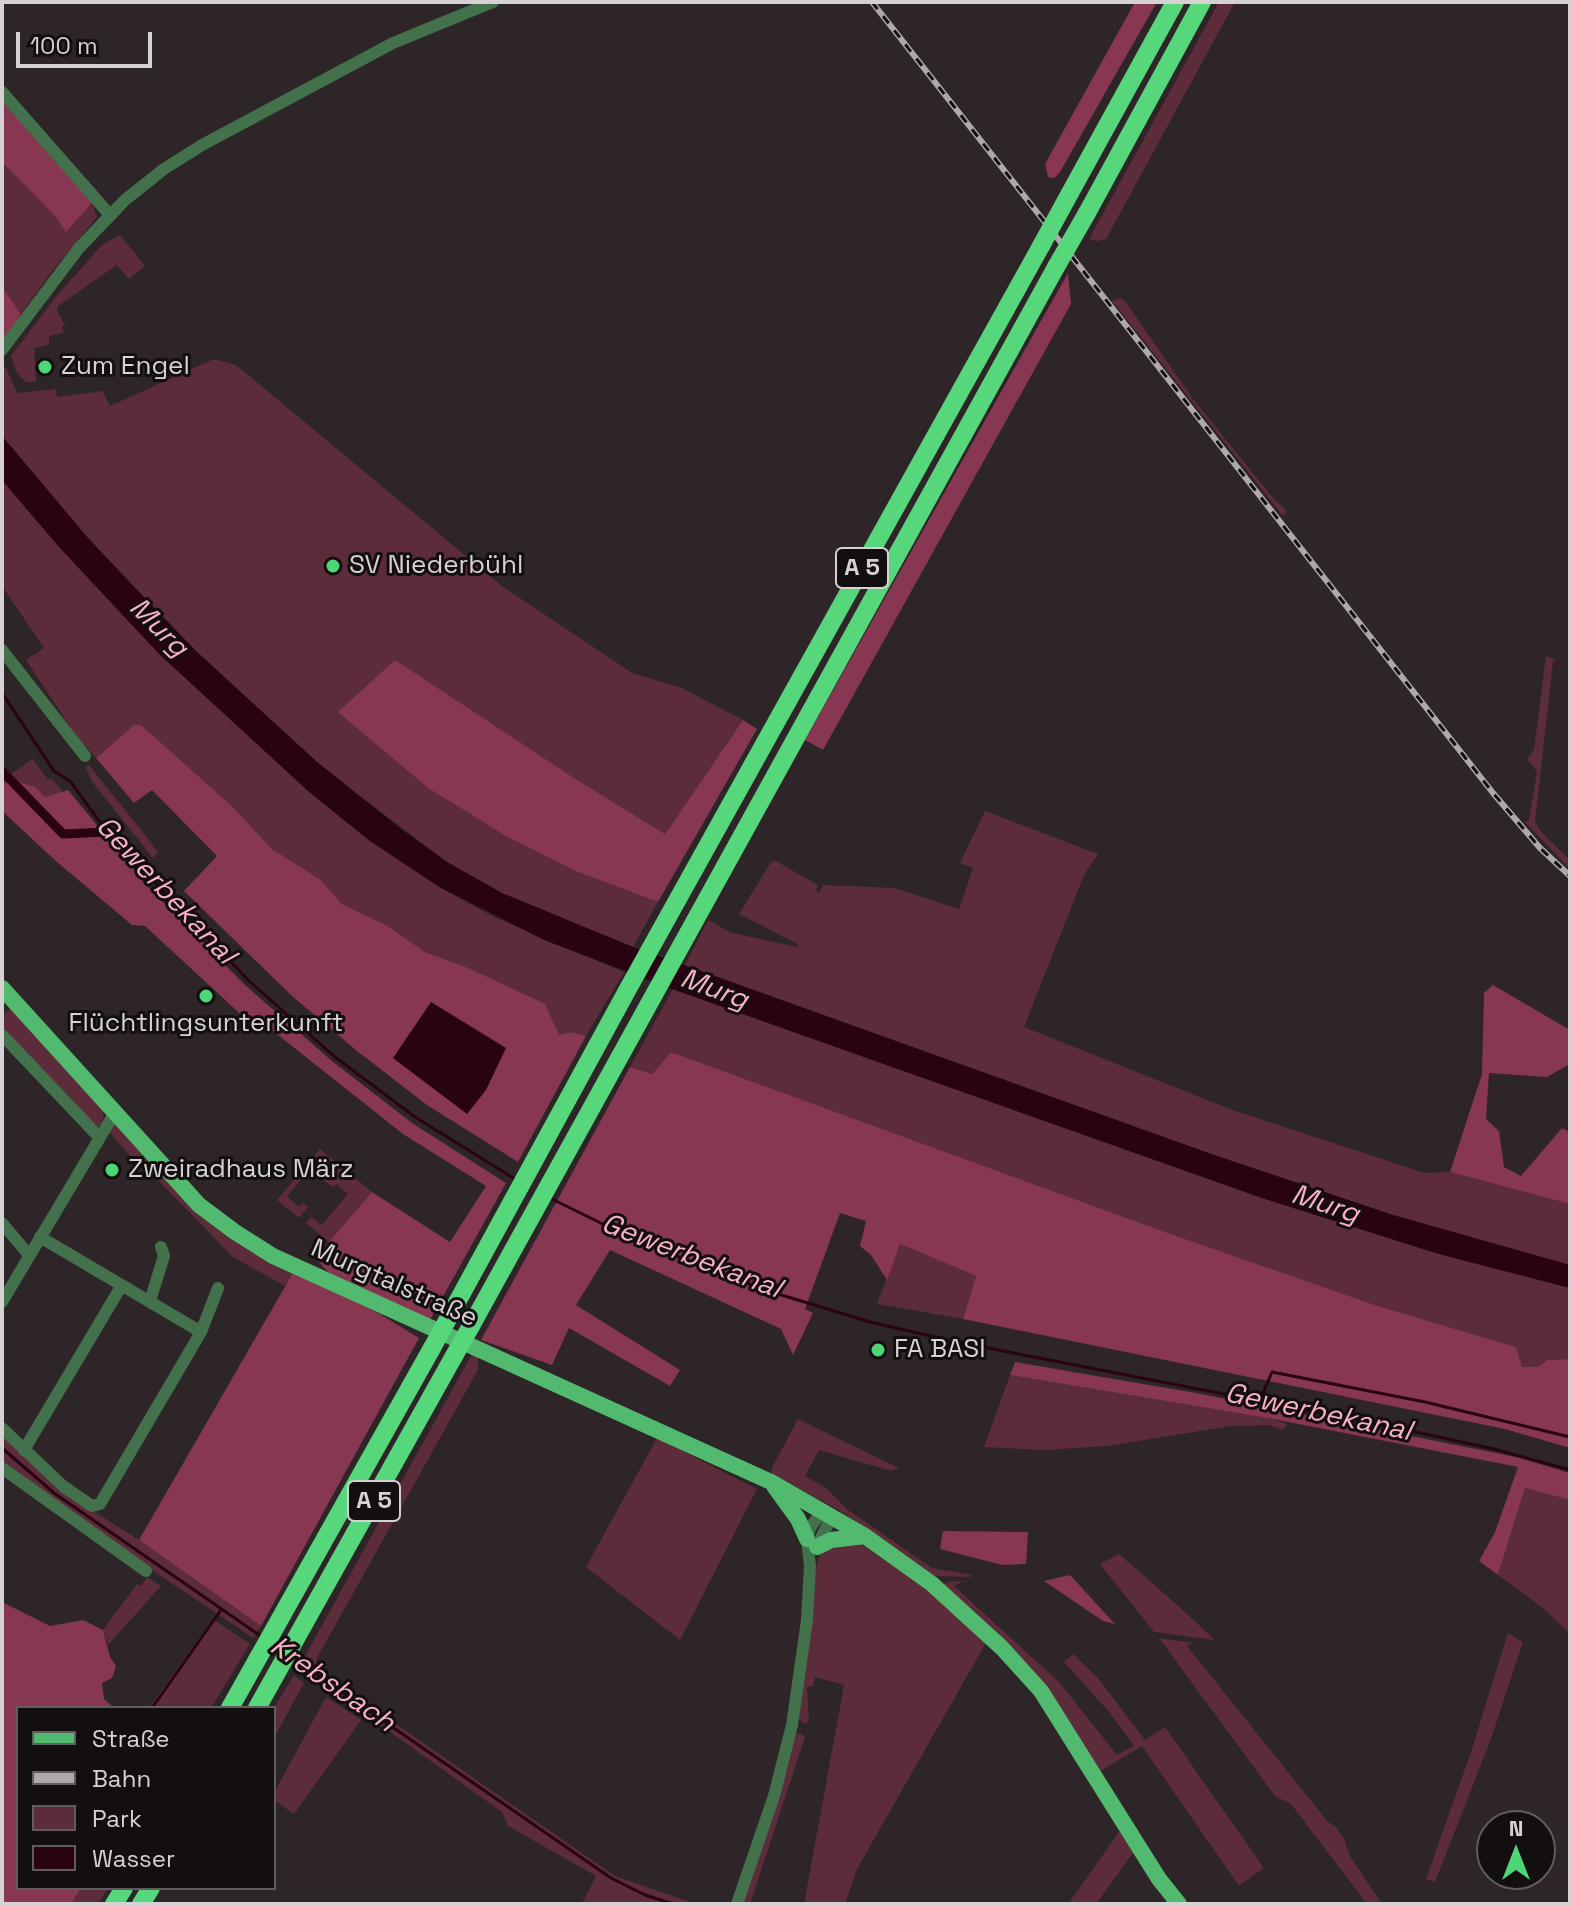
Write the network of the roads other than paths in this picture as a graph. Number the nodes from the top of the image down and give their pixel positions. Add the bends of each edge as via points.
1 (493, 2) edge
2 (1175, 2) edge
3 (1202, 2) edge
4 (2, 92) edge
5 (110, 215) junction
6 (2, 350) edge
7 (2, 650) edge
8 (85, 756) dead end
9 (5, 996) edge
10 (2, 1035) edge
11 (114, 1114) junction
12 (99, 1137) junction
13 (2, 1223) edge
14 (40, 1237) junction
15 (161, 1247) dead end
16 (29, 1255) junction
17 (122, 1285) junction
18 (218, 1288) dead end
19 (150, 1301) junction
20 (2, 1302) edge
21 (201, 1332) junction
22 (2, 1428) edge
23 (24, 1450) junction
24 (2, 1468) edge
25 (771, 1482) junction
26 (827, 1513) junction
27 (865, 1536) junction
28 (812, 1543) junction
29 (146, 1571) dead end
30 (231, 1706) edge
31 (258, 1706) edge
32 (737, 1904) edge
33 (1179, 1904) edge

1 - 5 street via 393,43 202,145
2 - 30 highway, A 5, bridge
3 - 31 highway, A 5, bridge
4 - 5 street
5 - 6 street via 63,267
7 - 8 street
9 - 11 main road, Murgtalstraße
10 - 12 street
11 - 12 street
11 - 25 main road, Murgtalstraße via 199,1205 273,1256
12 - 14 street
13 - 16 street
14 - 16 street
14 - 17 street
15 - 19 street via 164,1256
16 - 20 street
17 - 19 street
17 - 23 street
18 - 21 street
19 - 21 street
21 - 23 street via 100,1504 92,1506 75,1495
22 - 23 street
24 - 29 street
25 - 26 main road, Murgtalstraße
25 - 28 main road
26 - 27 main road, Murgtalstraße
26 - 28 street via 810,1528
27 - 28 main road
27 - 33 main road, Murgtalstraße via 973,1620 1041,1691
28 - 32 street via 792,1725

